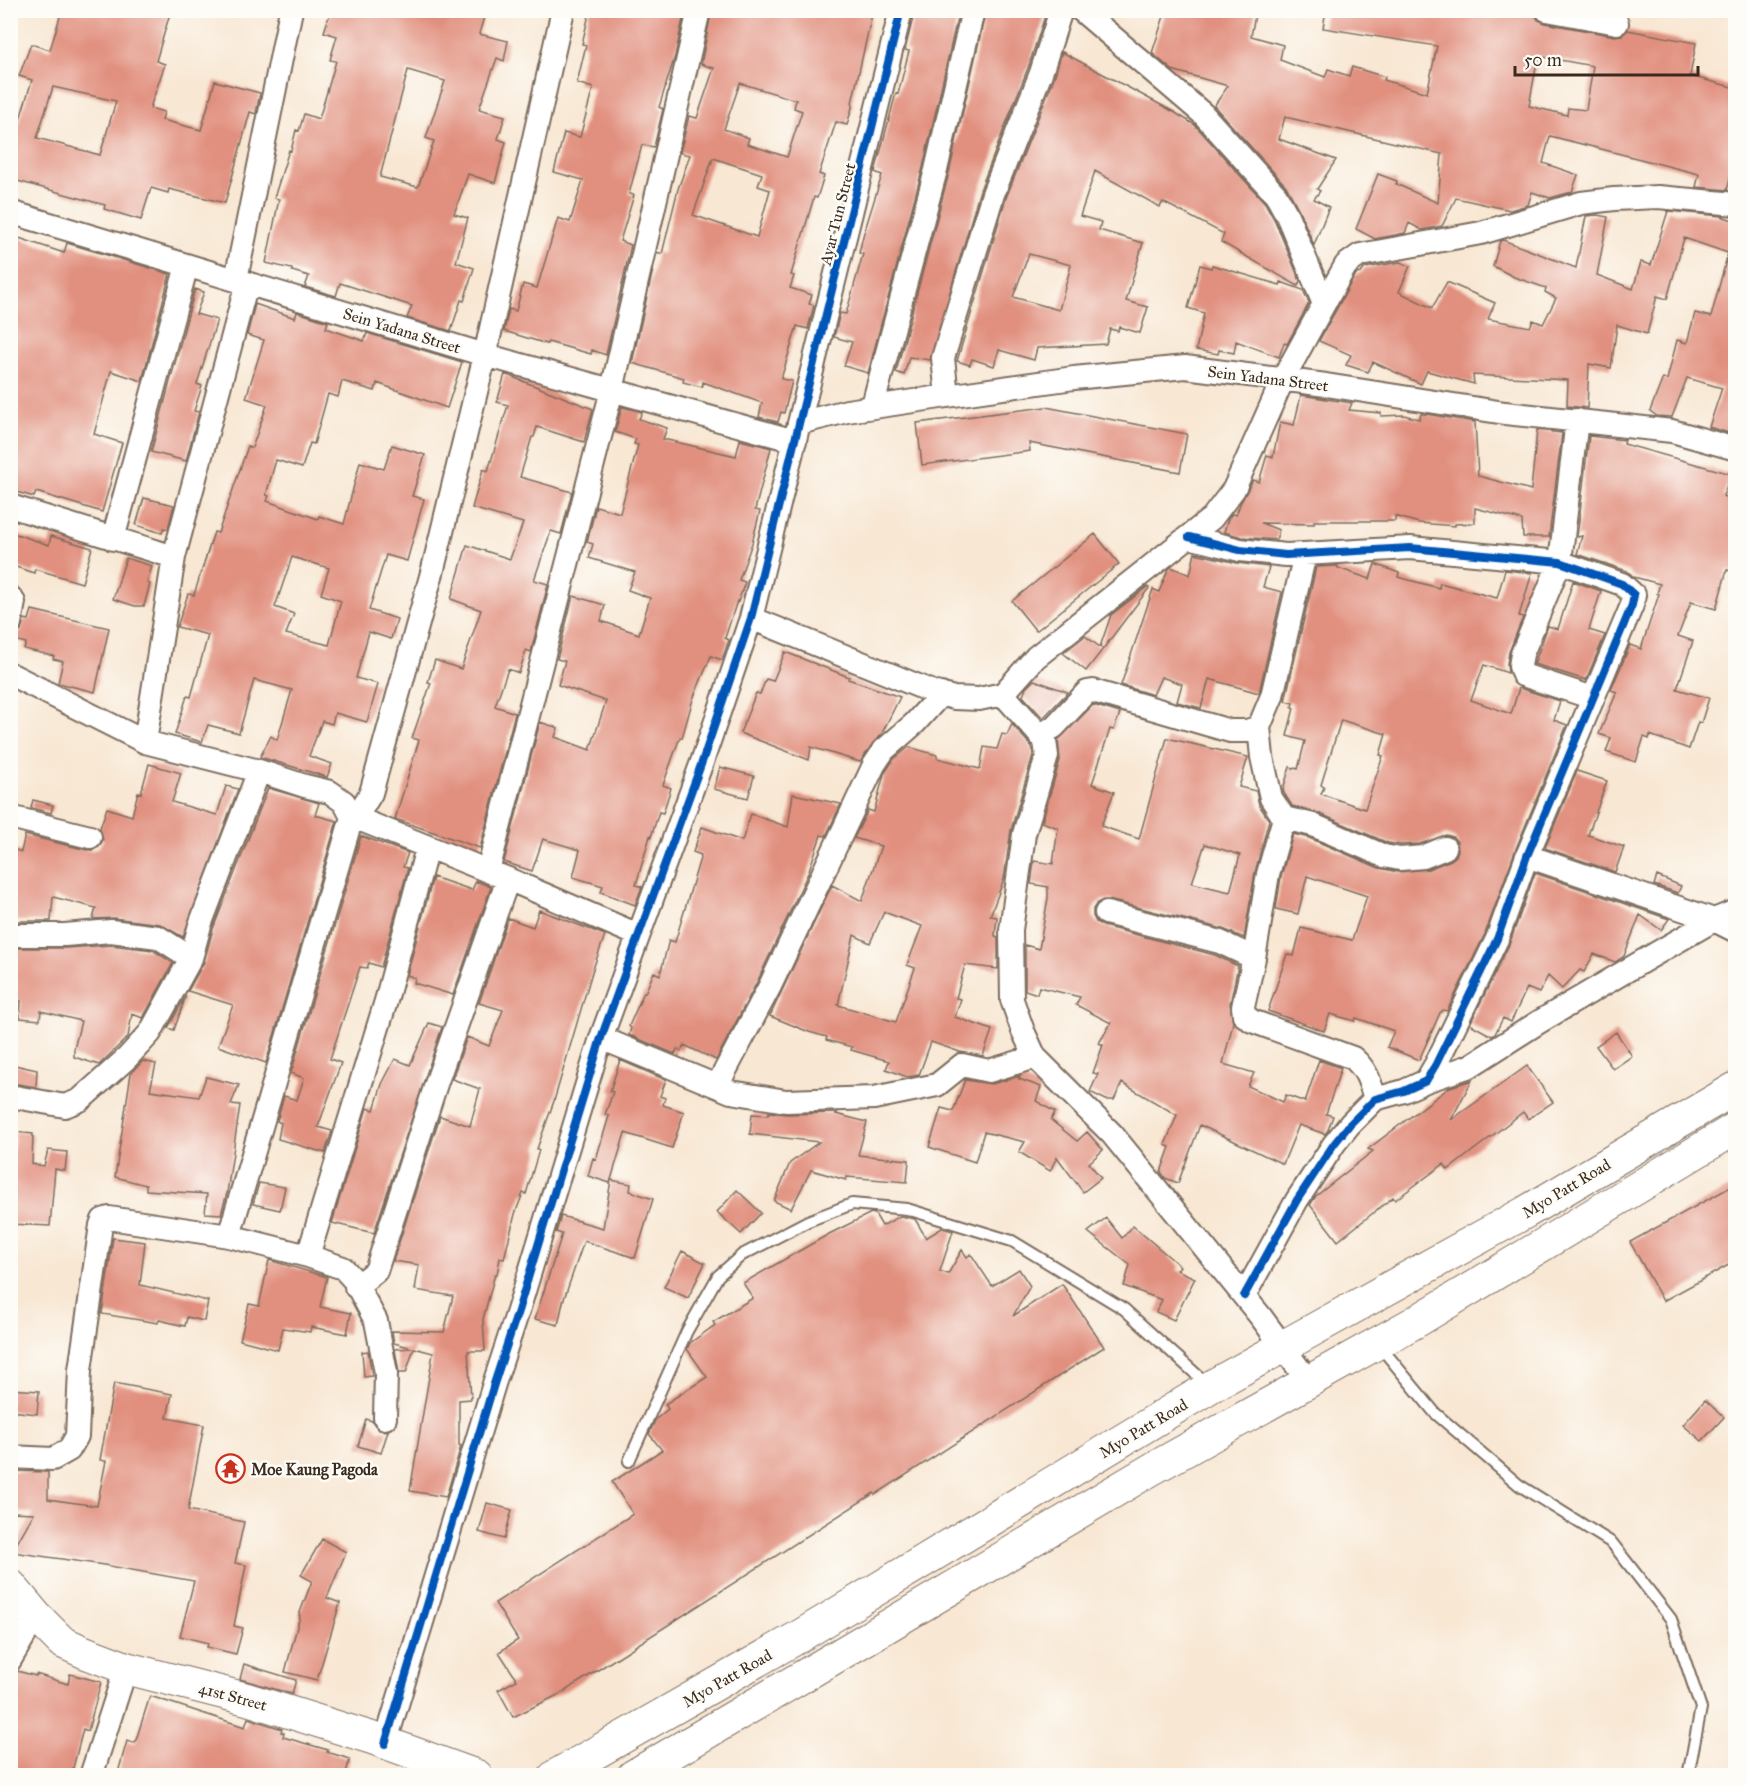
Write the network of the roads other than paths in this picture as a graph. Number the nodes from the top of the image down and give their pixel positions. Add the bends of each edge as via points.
1 (291, 10) edge
2 (563, 10) edge
3 (699, 10) edge
4 (901, 10) edge
5 (973, 10) edge
6 (1061, 10) edge
7 (1081, 10) edge
8 (1547, 10) edge
9 (1617, 23) dead end
10 (1736, 204) edge
11 (10, 212) edge
12 (188, 265) junction
13 (241, 281) junction
14 (1324, 304) junction
15 (485, 355) junction
16 (1283, 379) junction
17 (612, 390) junction
18 (947, 396) junction
19 (871, 407) junction
20 (1577, 420) junction
21 (797, 432) junction
22 (1736, 449) edge
23 (10, 506) edge
24 (1189, 537) junction
25 (113, 538) junction
26 (1305, 554) junction
27 (174, 557) junction
28 (1560, 562) junction
29 (10, 597) edge
30 (751, 618) junction
31 (10, 623) edge
32 (10, 674) edge
33 (940, 694) junction
34 (1003, 694) junction
35 (1593, 698) junction
36 (1259, 727) junction
37 (1040, 735) junction
38 (145, 742) junction
39 (259, 771) junction
40 (10, 817) edge
41 (354, 817) junction
42 (1284, 818) junction
43 (90, 837) dead end
44 (427, 848) junction
45 (1444, 848) dead end
46 (1527, 856) junction
47 (498, 875) junction
48 (1736, 911) edge
49 (1106, 913) dead end
50 (1714, 920) junction
51 (1736, 931) edge
52 (10, 935) edge
53 (638, 935) junction
54 (190, 958) junction
55 (1254, 958) junction
56 (601, 1038) junction
57 (1035, 1056) junction
58 (1426, 1081) junction
59 (717, 1086) junction
60 (1736, 1088) edge
61 (10, 1096) edge
62 (1375, 1099) junction
63 (1736, 1128) edge
64 (229, 1236) junction
65 (308, 1256) junction
66 (356, 1287) junction
67 (1244, 1296) junction
68 (1376, 1343) junction
69 (1284, 1347) junction
70 (1308, 1381) junction
71 (1210, 1387) junction
72 (385, 1418) dead end
73 (1132, 1434) junction
74 (10, 1457) edge
75 (629, 1461) dead end
76 (1152, 1469) junction
77 (10, 1585) edge
78 (36, 1616) junction
79 (800, 1636) junction
80 (10, 1660) edge
81 (126, 1668) junction
82 (817, 1668) junction
83 (385, 1744) junction
84 (91, 1776) edge
85 (477, 1776) edge
86 (555, 1776) edge
87 (633, 1776) edge
88 (1688, 1776) edge

1 - 13 street
2 - 15 street
3 - 17 street
4 - 21 street, Ayar Tun Street
5 - 19 street via 936,170
6 - 18 street via 1041,73 993,194 943,358
7 - 14 street via 1203,114 1276,195
8 - 9 street
10 - 14 street via 1658,197 1589,202 1481,233 1360,255 1346,265
11 - 12 street, Sein Yadana Street
12 - 13 street, Sein Yadana Street
12 - 25 street
13 - 15 street, Sein Yadana Street
13 - 27 street
14 - 16 street
15 - 17 street, Sein Yadana Street
15 - 41 street via 433,569 371,793
16 - 18 street, Sein Yadana Street via 1185,367
16 - 20 street, Sein Yadana Street via 1505,414
16 - 24 street via 1234,489 1212,518
17 - 21 street, Sein Yadana Street
17 - 47 street
18 - 19 street, Sein Yadana Street
19 - 21 street, Sein Yadana Street via 847,411
20 - 22 street, Sein Yadana Street via 1672,431
20 - 28 street
21 - 30 street, Ayar Tun Street
23 - 25 street
24 - 26 street via 1240,550
24 - 34 street via 1036,657
25 - 27 street
26 - 28 street via 1410,548
26 - 36 street via 1272,696
27 - 38 street
28 - 35 street via 1622,584 1634,595
28 - 35 street via 1520,666 1523,675
29 - 31 street via 14,602
30 - 33 street
30 - 53 street, Ayar Tun Street
32 - 38 street
33 - 34 street via 979,699
33 - 59 street via 874,765 770,986
34 - 37 street
35 - 46 street
36 - 37 street via 1230,731 1093,691 1054,728
36 - 42 street via 1271,798
37 - 57 street via 1047,756 1024,834 1011,930 1012,1000
38 - 39 street
39 - 41 street via 330,792 344,802
39 - 54 street
40 - 43 street
41 - 44 street
41 - 64 street
42 - 45 street via 1313,825 1384,856 1423,858
42 - 55 street via 1268,874
44 - 47 street
44 - 65 street via 386,1000
46 - 50 street
46 - 58 street via 1497,939
47 - 53 street
47 - 66 street via 376,1271
48 - 50 street
49 - 55 street via 1220,942
50 - 51 street
50 - 58 street via 1470,1066
52 - 54 street via 111,931 135,934 158,937
53 - 56 street, Ayar Tun Street
54 - 61 street via 150,1033 80,1100 65,1106
55 - 62 street via 1244,1015 1353,1058 1368,1074
56 - 59 street
56 - 83 street, Ayar Tun Street
57 - 59 street via 989,1071 962,1065 938,1085 874,1098 786,1101
57 - 67 street via 1112,1134
58 - 62 street
60 - 69 main road, Myo Patt Road via 1526,1212
62 - 67 street via 1350,1124 1317,1169
63 - 68 main road
64 - 65 street
64 - 74 street via 103,1220 80,1370 77,1436 69,1450 53,1459
65 - 66 street via 343,1268
66 - 72 street via 376,1321 386,1373
67 - 69 street
68 - 70 main road
68 - 88 lane via 1435,1413 1519,1485 1612,1543 1671,1619 1701,1708
69 - 70 street
69 - 71 main road, Myo Patt Road
70 - 76 main road
71 - 73 main road, Myo Patt Road
71 - 75 lane via 1124,1309 1012,1240 908,1209 852,1204 808,1221 742,1255 718,1276 687,1331
73 - 76 main road
73 - 79 main road, Myo Patt Road
76 - 82 main road
77 - 78 main road, 41st Street
78 - 80 street
78 - 81 main road, 41st Street via 62,1642
79 - 82 main road
79 - 86 main road, Myo Patt Road
81 - 83 main road, 41st Street via 247,1699
81 - 84 street
82 - 87 main road
83 - 85 main road, 41st Street

